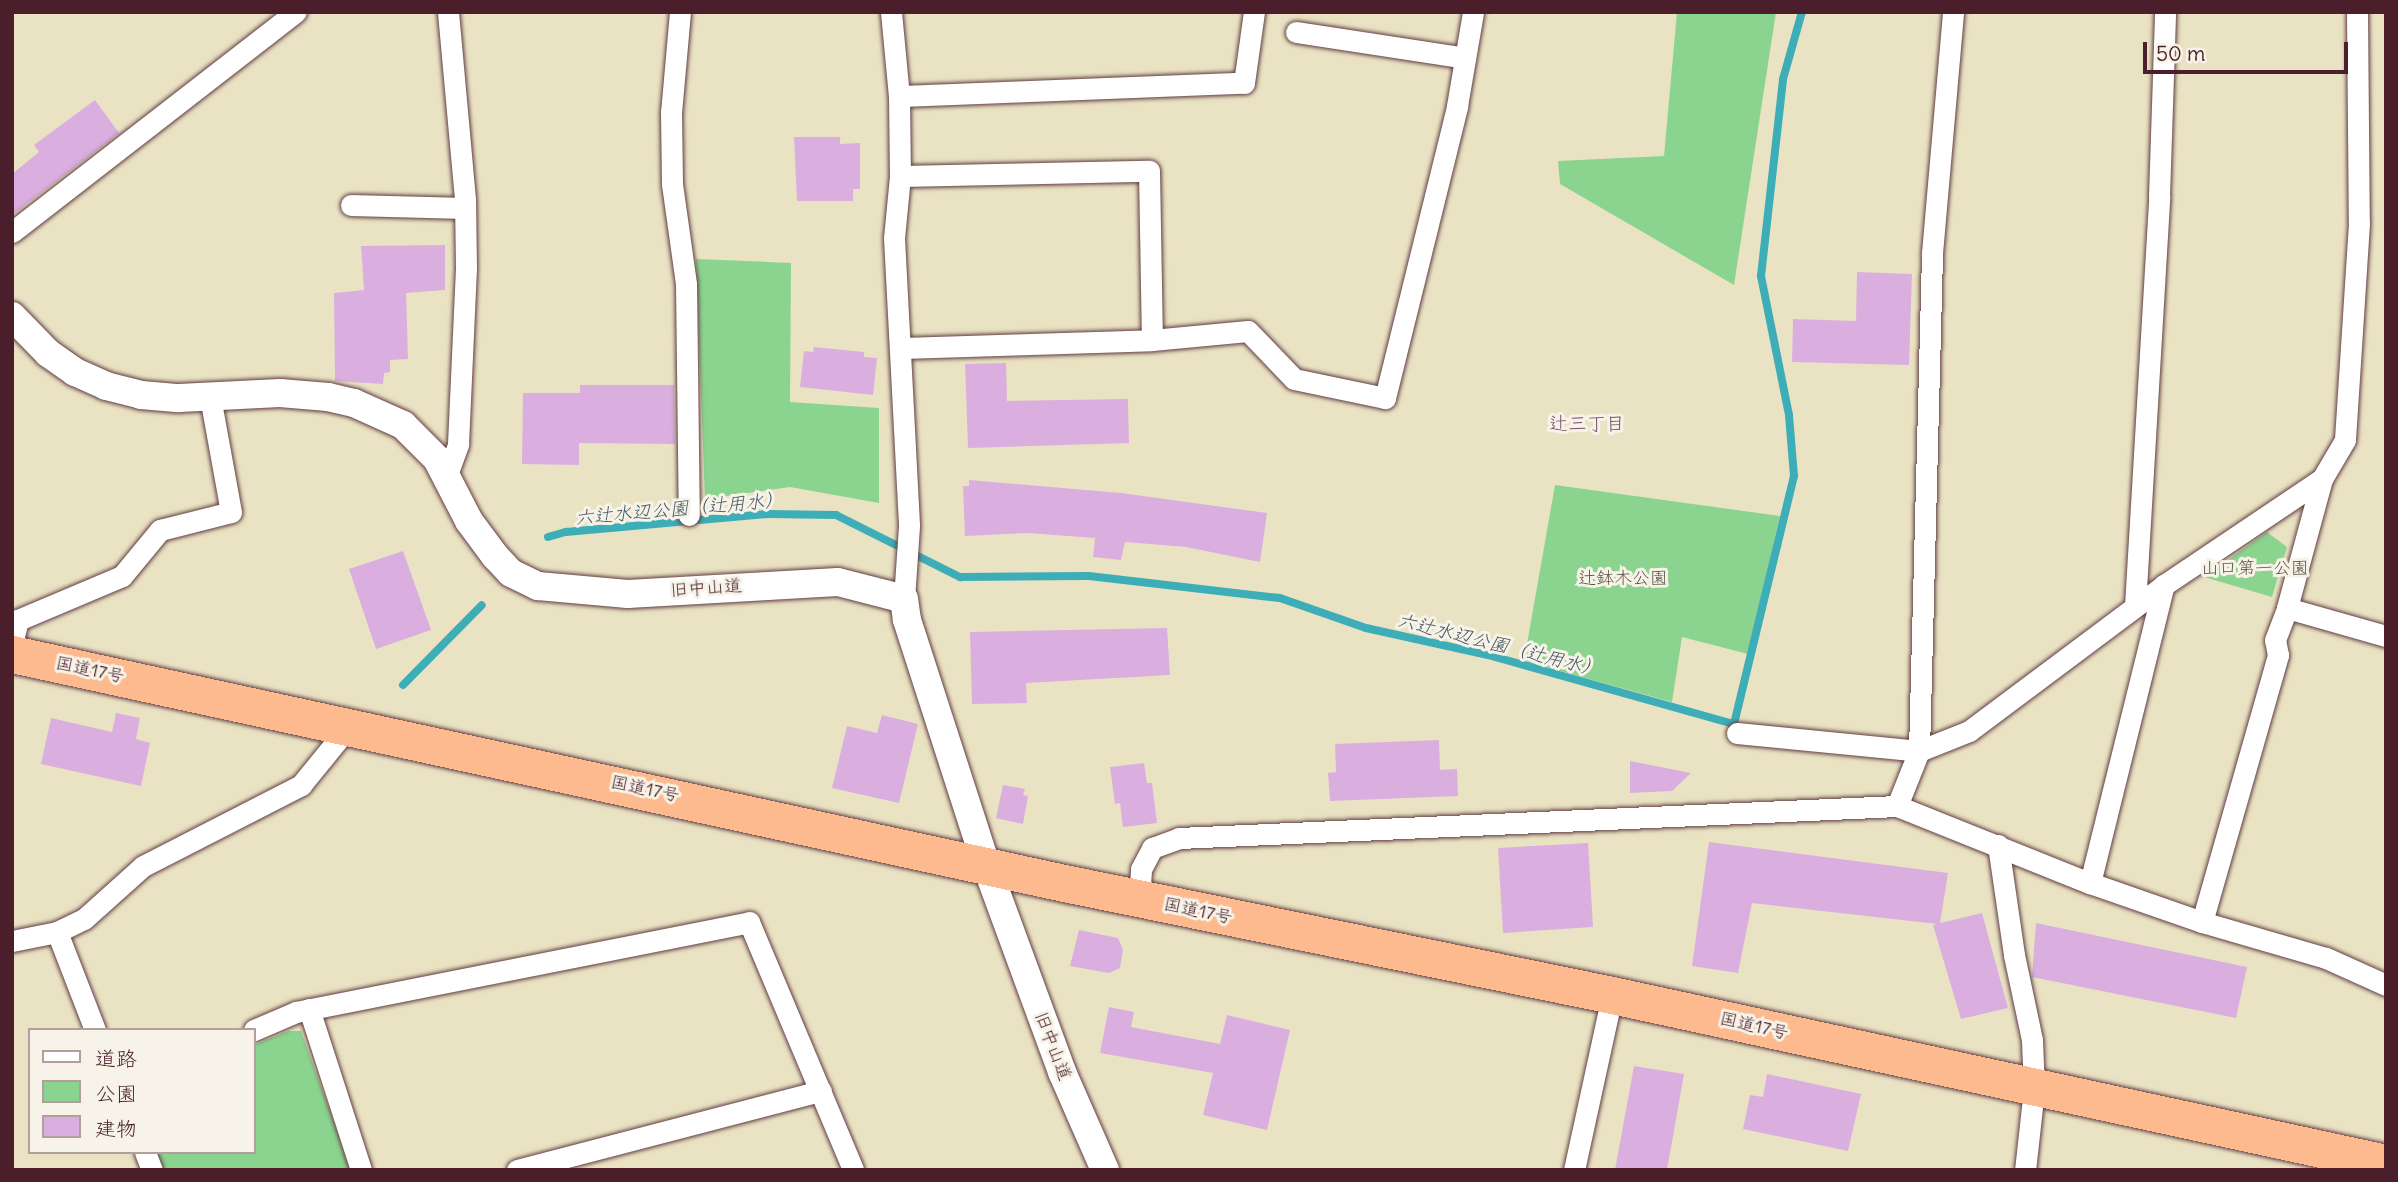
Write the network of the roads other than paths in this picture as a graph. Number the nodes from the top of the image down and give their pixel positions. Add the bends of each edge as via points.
1 (296, 12) edge
2 (448, 12) edge
3 (680, 12) edge
4 (891, 12) edge
5 (1254, 12) edge
6 (1473, 12) edge
7 (1953, 12) edge
8 (2165, 12) edge
9 (2357, 12) edge
10 (1296, 32) dead end
11 (1465, 58) junction
12 (899, 96) junction
13 (900, 176) junction
14 (351, 205) dead end
15 (465, 208) junction
16 (12, 232) edge
17 (12, 316) edge
18 (1152, 340) junction
19 (902, 348) junction
20 (211, 396) junction
21 (447, 475) junction
22 (2322, 479) junction
23 (689, 515) dead end
24 (2164, 585) junction
25 (904, 598) junction
26 (2134, 606) junction
27 (2287, 608) junction
28 (2386, 636) edge
29 (12, 643) edge
30 (12, 654) edge
31 (349, 725) junction
32 (1737, 733) dead end
33 (1919, 751) junction
34 (1897, 807) junction
35 (1998, 845) junction
36 (986, 865) junction
37 (2090, 883) junction
38 (1139, 899) junction
39 (2202, 922) junction
40 (57, 932) junction
41 (12, 941) edge
42 (2386, 985) edge
43 (1612, 995) junction
44 (309, 1009) junction
45 (93, 1028) edge
46 (256, 1029) edge
47 (2034, 1089) junction
48 (821, 1091) junction
49 (2386, 1163) edge
50 (361, 1170) edge
51 (517, 1170) edge
52 (853, 1170) edge
53 (1104, 1170) edge
54 (1574, 1170) edge
55 (2025, 1170) edge

1 - 16 street
2 - 15 street
3 - 23 street via 671,112 672,184 686,284
4 - 12 street
5 - 12 street via 1244,83
6 - 11 street
7 - 33 street via 1932,253
8 - 26 street via 2159,196
9 - 22 street via 2358,223 2345,440
10 - 11 street
11 - 18 street via 1385,398 1294,379 1248,331
12 - 13 street
13 - 18 street via 1149,171
13 - 19 street via 894,238
14 - 15 street
15 - 21 street via 458,443
17 - 20 street, 旧中山道 via 48,353 106,386 141,395
18 - 19 street
19 - 25 street via 909,526
20 - 21 street, 旧中山道 via 280,393 354,403 403,425
20 - 29 street via 231,512 160,530 122,576 18,621
21 - 25 street, 旧中山道 via 469,521 495,556 511,573 538,586 628,594 838,582
22 - 24 street
22 - 27 street
24 - 26 street
24 - 37 street
25 - 36 street, 旧中山道 via 907,620
26 - 33 street via 1969,731
27 - 28 street
27 - 39 street
30 - 31 highway, 国道17号
31 - 36 highway, 国道17号
31 - 40 street via 301,785 143,866 84,919
32 - 33 street
33 - 34 street
34 - 35 street
34 - 38 street via 1179,838 1152,848 1141,869
35 - 37 street
35 - 47 street via 2032,1040
36 - 38 highway, 国道17号
36 - 53 street, 旧中山道 via 1062,1072
37 - 39 street
38 - 43 highway, 国道17号
39 - 42 street via 2326,958
40 - 41 street
40 - 45 street
43 - 47 highway, 国道17号
43 - 54 street
44 - 46 street
44 - 48 street via 749,922
44 - 50 street
47 - 49 highway, 国道17号
47 - 55 street
48 - 51 street
48 - 52 street

